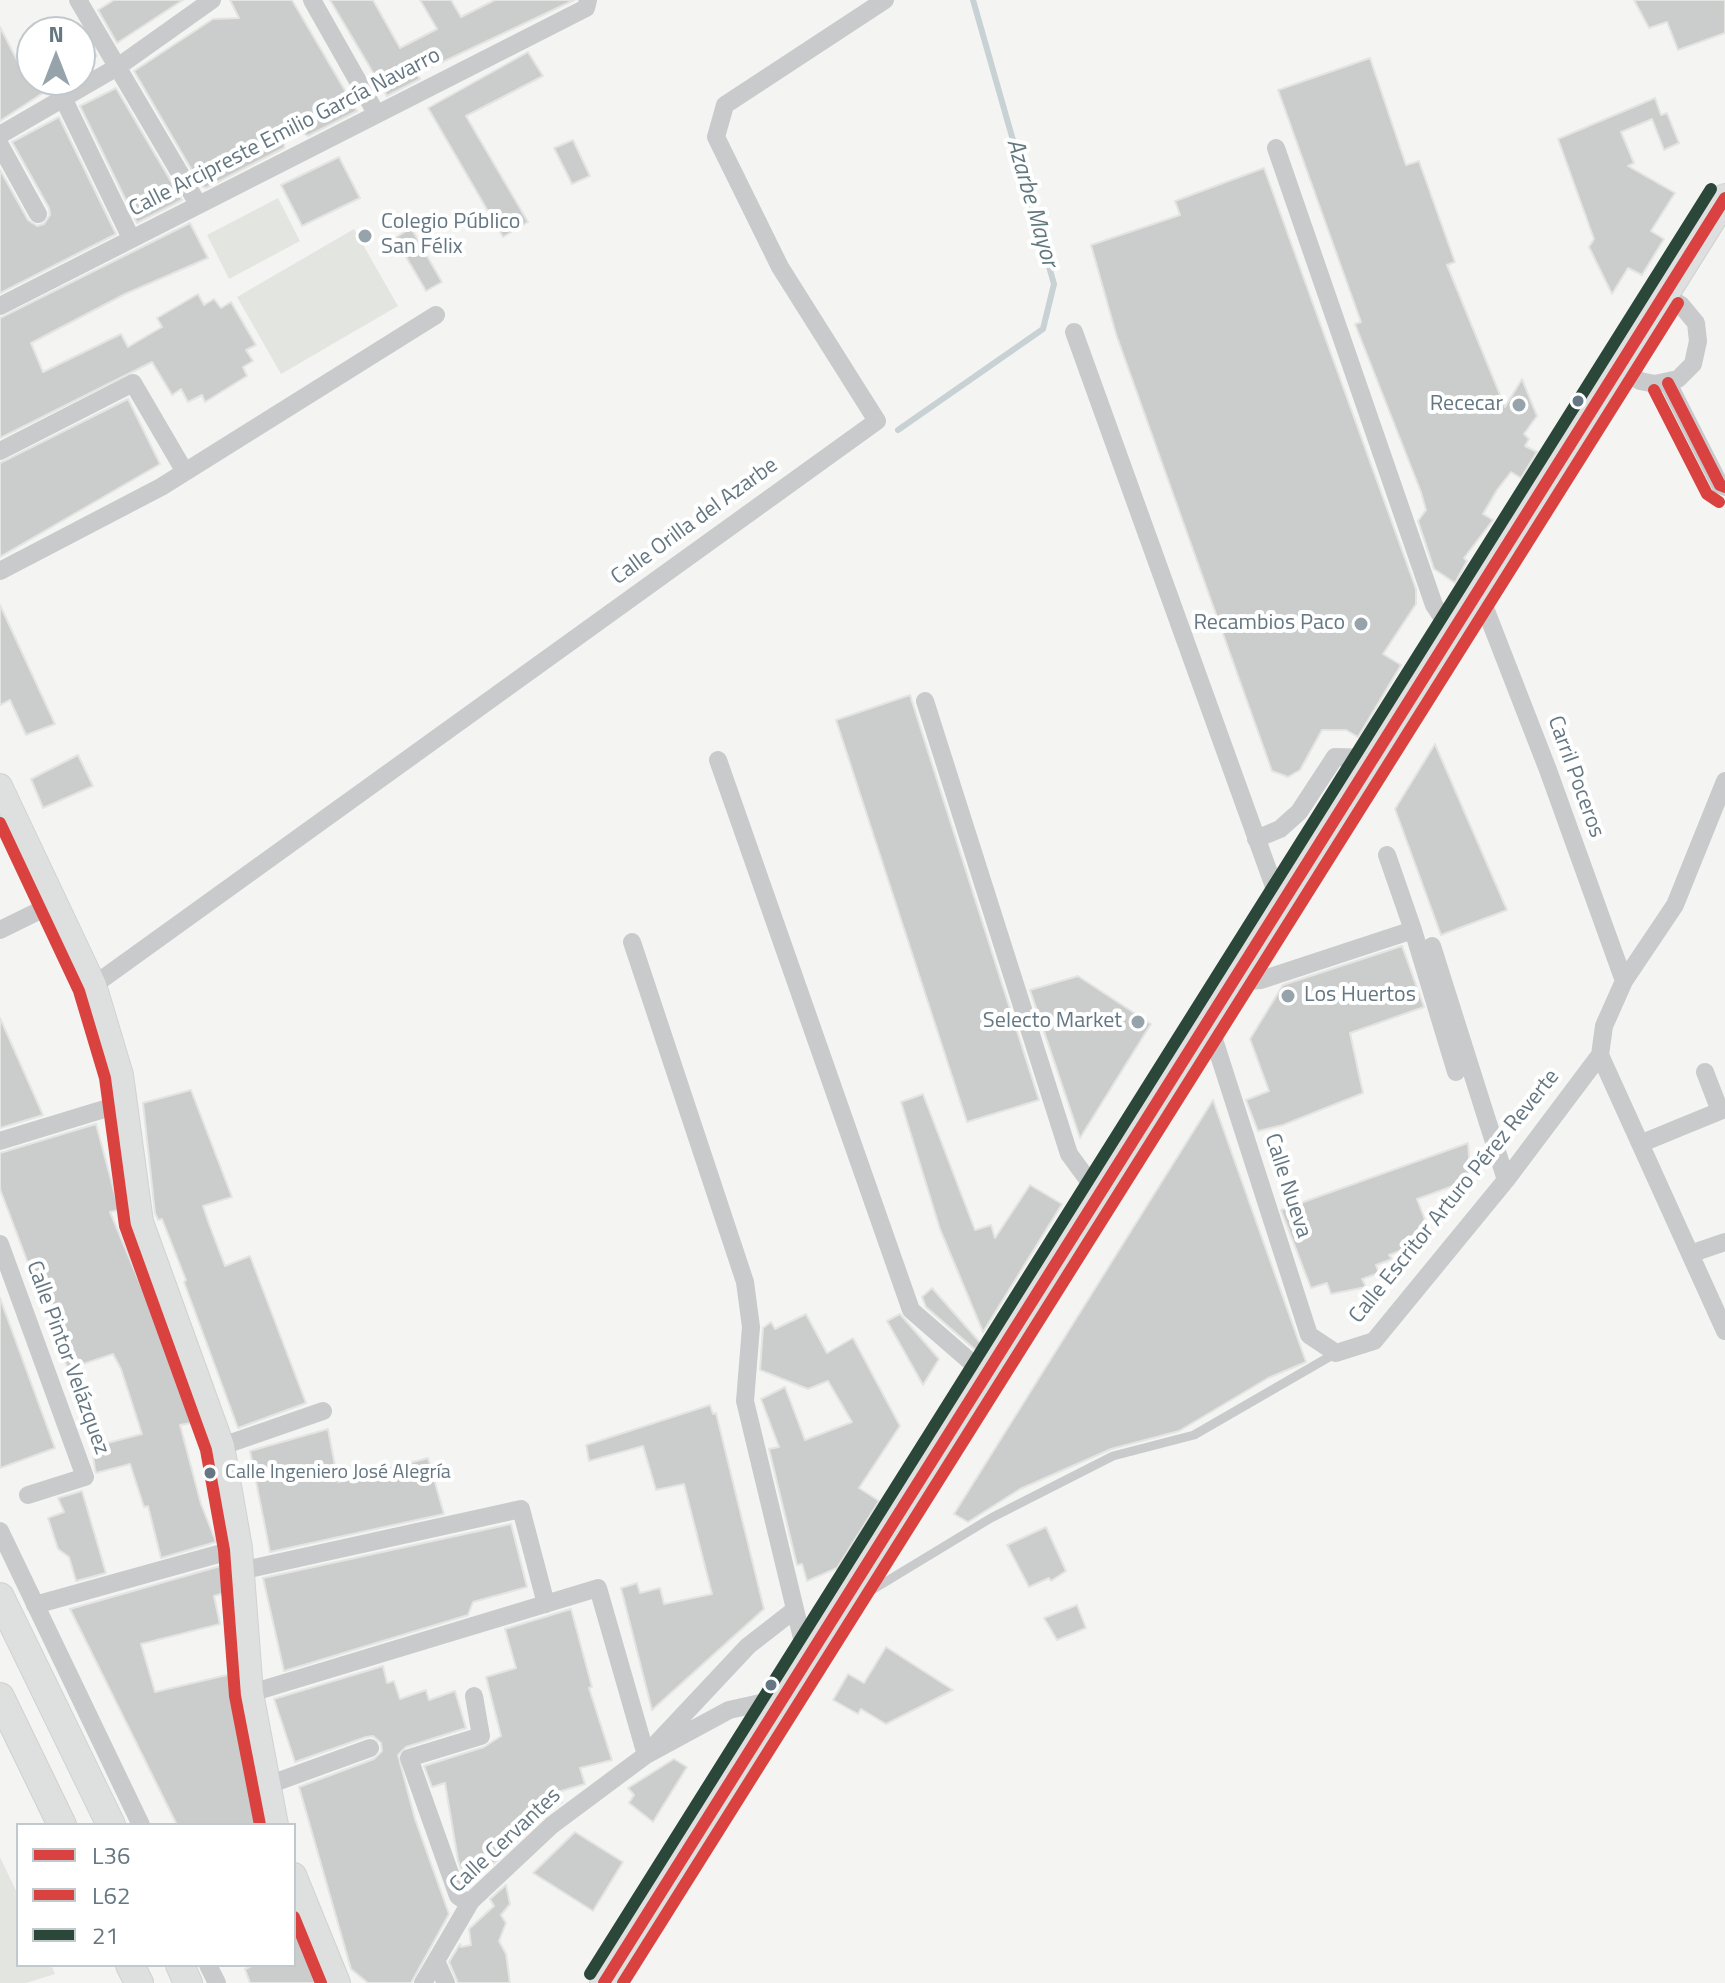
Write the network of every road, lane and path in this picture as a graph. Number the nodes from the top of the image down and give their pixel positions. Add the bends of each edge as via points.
1 (78, 0) edge
2 (212, 0) edge
3 (312, 0) edge
4 (588, 0) edge
5 (885, 0) edge
6 (119, 66) junction
7 (63, 98) junction
8 (376, 113) junction
9 (0, 135) edge
10 (0, 145) edge
11 (1276, 148) dead end
12 (1725, 198) edge
13 (198, 204) junction
14 (38, 214) dead end
15 (131, 238) junction
16 (1664, 294) junction
17 (0, 306) edge
18 (436, 315) dead end
19 (1074, 332) dead end
20 (1619, 367) junction
21 (1668, 383) junction
22 (0, 451) edge
23 (185, 472) junction
24 (1725, 487) edge
25 (0, 571) edge
26 (1478, 590) junction
27 (1452, 632) junction
28 (925, 701) dead end
29 (1372, 758) junction
30 (718, 760) dead end
31 (1725, 781) edge
32 (0, 786) edge
33 (1256, 839) junction
34 (1387, 855) dead end
35 (55, 903) junction
36 (1281, 906) junction
37 (0, 930) edge
38 (1413, 930) junction
39 (632, 942) dead end
40 (1432, 946) dead end
41 (1624, 981) junction
42 (1233, 982) junction
43 (94, 985) junction
44 (1208, 1021) junction
45 (1600, 1055) junction
46 (1456, 1072) dead end
47 (1705, 1072) dead end
48 (124, 1103) junction
49 (0, 1141) edge
50 (1642, 1143) junction
51 (1506, 1180) junction
52 (1099, 1195) junction
53 (1725, 1242) edge
54 (0, 1244) edge
55 (1690, 1254) junction
56 (1725, 1331) edge
57 (1336, 1353) junction
58 (987, 1376) junction
59 (323, 1411) dead end
60 (222, 1446) junction
61 (28, 1495) dead end
62 (0, 1531) edge
63 (240, 1560) junction
64 (0, 1597) edge
65 (546, 1604) junction
66 (35, 1605) junction
67 (793, 1611) junction
68 (837, 1612) junction
69 (807, 1659) junction
70 (251, 1693) junction
71 (474, 1696) dead end
72 (0, 1697) edge
73 (783, 1698) junction
74 (370, 1748) dead end
75 (646, 1755) junction
76 (268, 1785) junction
77 (61, 1823) edge
78 (110, 1823) edge
79 (140, 1823) edge
80 (276, 1823) edge
81 (296, 1880) edge
82 (469, 1904) junction
83 (436, 1961) junction
84 (338, 1983) edge
85 (423, 1983) edge
86 (446, 1983) edge
87 (604, 1983) edge

1 - 6 street
2 - 6 street
3 - 8 street
4 - 8 street, Calle Arcipreste Emilio García Navarro via 586,8
5 - 43 street, Calle Orilla del Azarbe via 725,105 716,137 780,267 877,421
6 - 7 street
6 - 13 street
7 - 9 street
7 - 15 street
8 - 13 street, Calle Arcipreste Emilio García Navarro
10 - 14 street
11 - 27 street via 1434,605
12 - 16 main road
13 - 15 street, Calle Arcipreste Emilio García Navarro
15 - 17 street, Calle Arcipreste Emilio García Navarro
16 - 20 main road
16 - 21 street via 1692,315 1699,334 1693,364
18 - 23 street
19 - 33 street
20 - 21 street via 1640,381
20 - 26 main road
21 - 24 street
22 - 23 street via 133,383
23 - 25 street
26 - 27 main road
26 - 41 street, Carril Poceros
27 - 29 main road
28 - 52 street via 1069,1154
29 - 33 street via 1335,757 1299,812 1280,829
29 - 36 main road
30 - 58 street via 911,1310
31 - 41 street via 1675,905
32 - 35 street
33 - 36 street
34 - 38 street
35 - 37 street
35 - 43 street
36 - 42 main road
38 - 42 street via 1261,980
38 - 46 street
39 - 67 street via 745,1282 751,1327 745,1401
40 - 51 street
41 - 45 street via 1604,1026
42 - 44 main road
43 - 48 street via 118,1063
44 - 52 main road
44 - 57 street, Calle Nueva via 1309,1335
45 - 50 street
45 - 51 street, Calle Escritor Arturo Pérez Reverte
47 - 50 street via 1720,1111
48 - 49 street
48 - 60 street via 141,1222
50 - 55 street
51 - 57 street, Calle Escritor Arturo Pérez Reverte via 1374,1341
52 - 58 main road
53 - 55 street
54 - 61 street, Calle Pintor Velázquez via 85,1477
55 - 56 street
57 - 68 lane via 1194,1435 1113,1456 991,1518
58 - 68 main road
59 - 60 street
60 - 63 street
62 - 66 street
63 - 65 street via 521,1509
63 - 66 street
63 - 70 street
64 - 78 main road
65 - 70 street
65 - 75 street via 598,1588
66 - 79 street
67 - 69 street
67 - 75 street, Calle Cervantes via 748,1646
68 - 69 main road
69 - 73 main road
70 - 76 street
71 - 82 street via 481,1736 409,1758 458,1896
72 - 77 main road
73 - 75 street, Calle Cervantes via 729,1710
73 - 87 main road
74 - 76 street
75 - 82 street, Calle Cervantes via 552,1825
76 - 80 street
81 - 84 street
82 - 83 street, Calle Cervantes
83 - 85 street, Calle Cervantes
83 - 86 street

